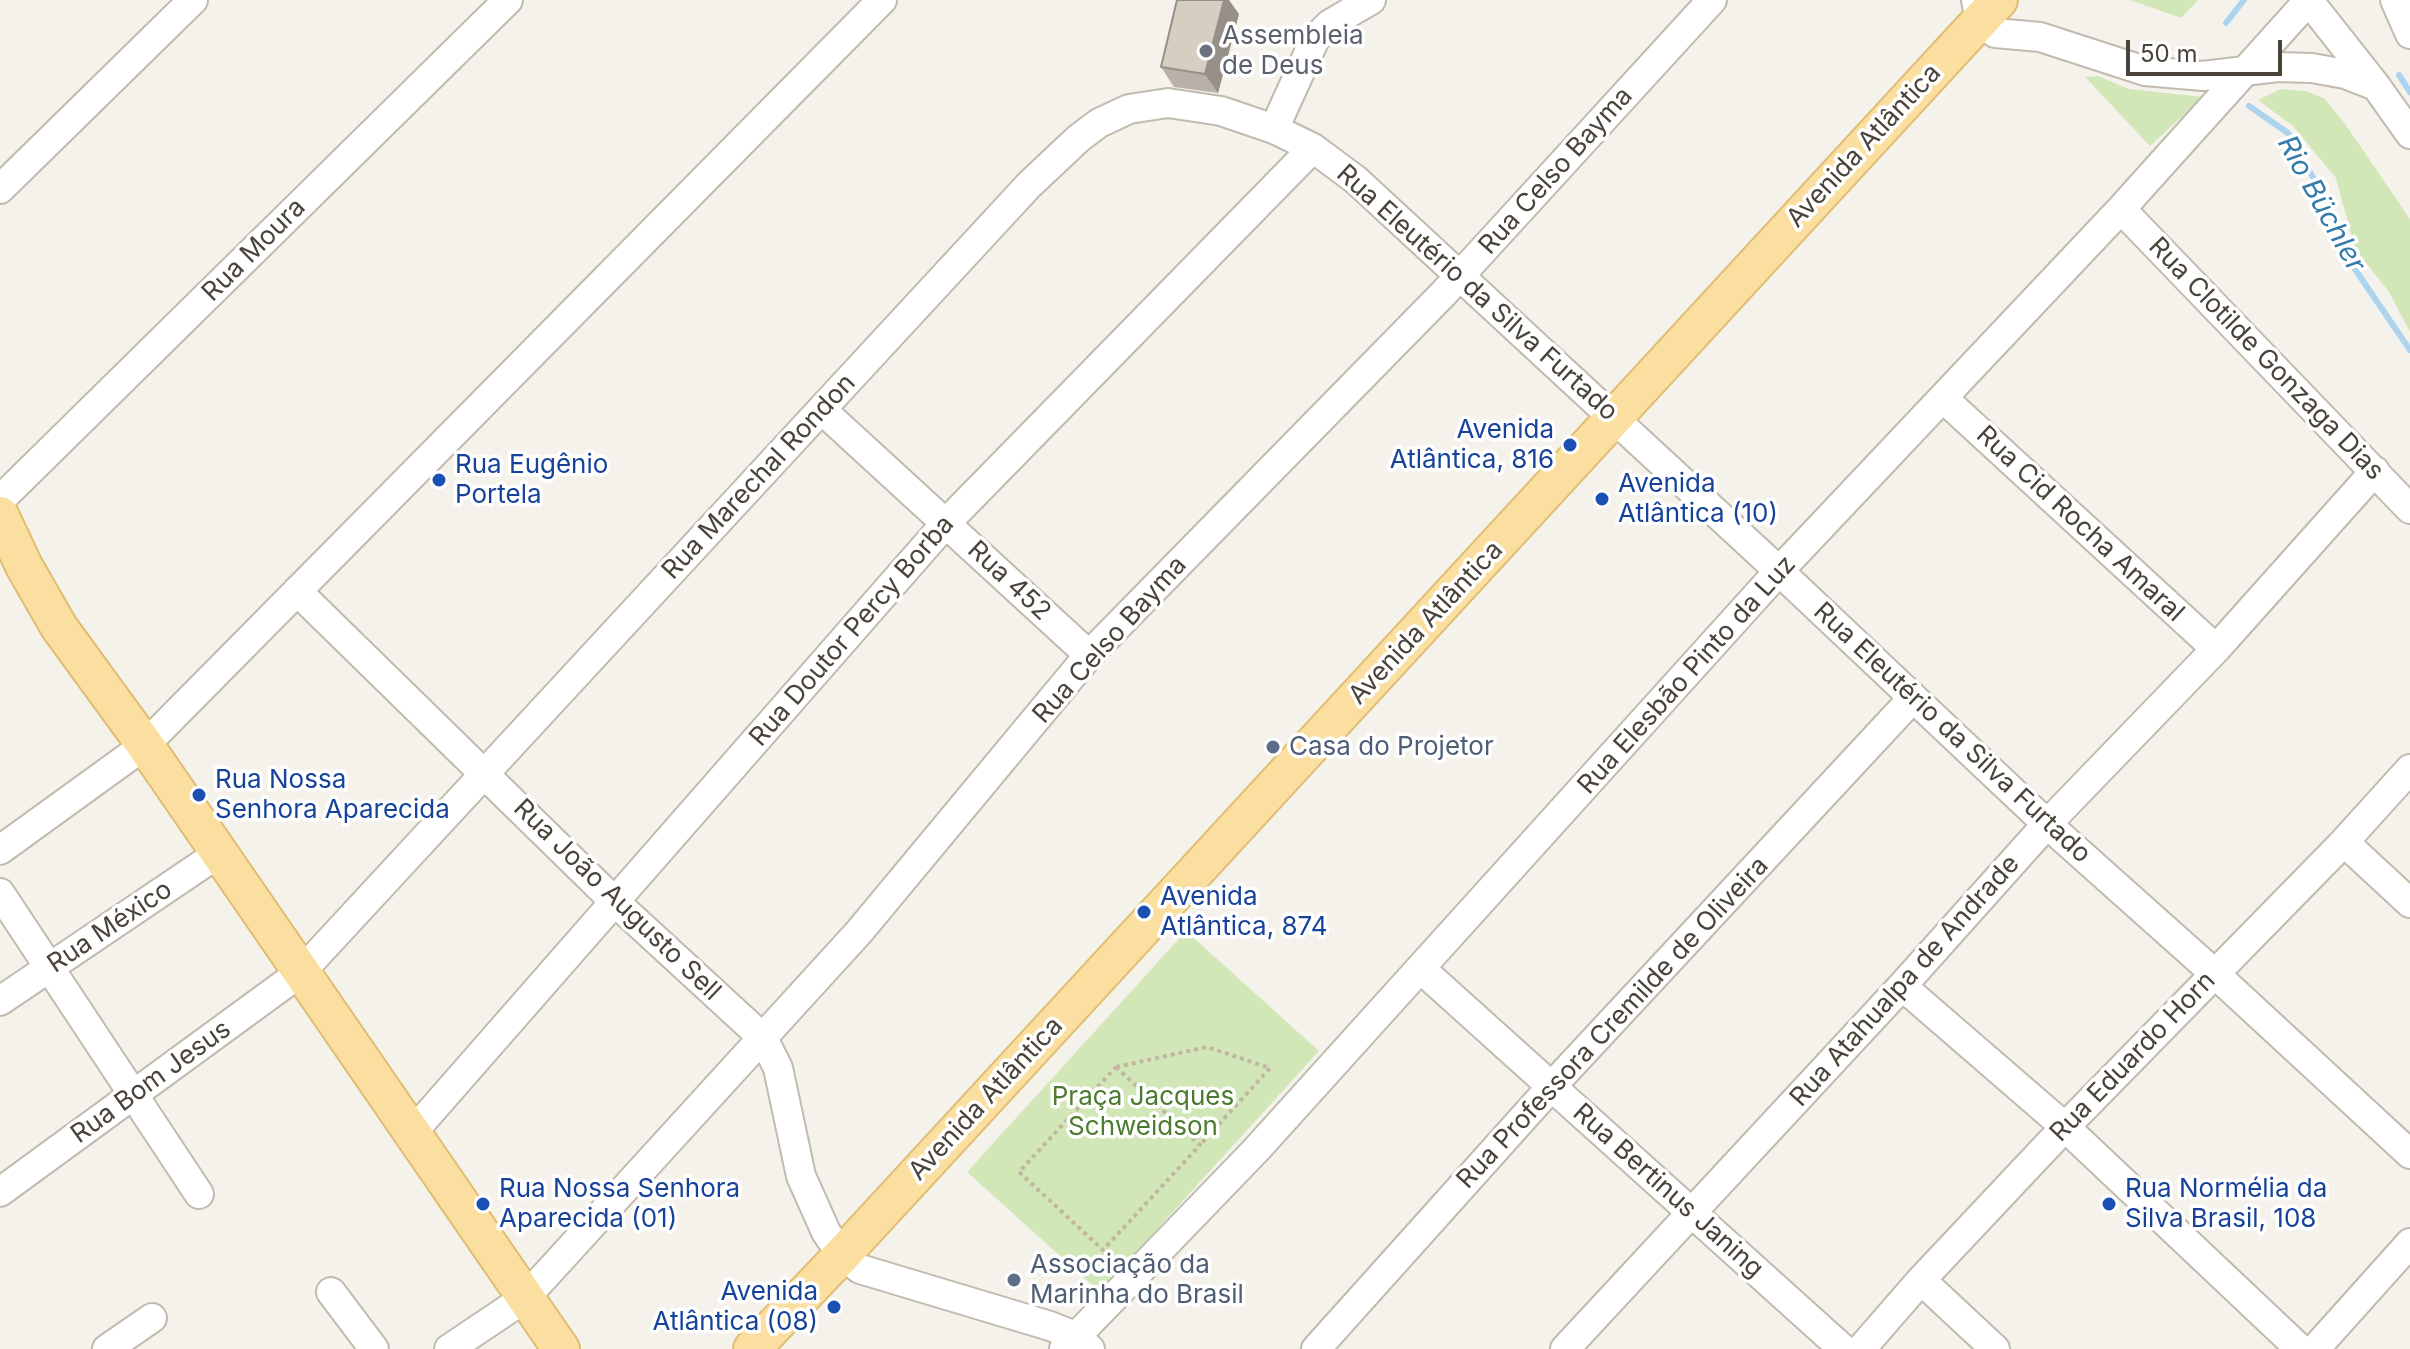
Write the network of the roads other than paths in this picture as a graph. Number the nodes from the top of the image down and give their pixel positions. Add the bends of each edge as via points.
1 (193, 0) edge
2 (508, 0) edge
3 (882, 0) edge
4 (1371, 0) edge
5 (1712, 0) edge
6 (2025, 0) edge
7 (2309, 0) edge
8 (2395, 0) edge
9 (1988, 13) edge
10 (2410, 34) edge
11 (2245, 72) junction
12 (2376, 86) junction
13 (1274, 129) junction
14 (2410, 134) edge
15 (1313, 148) junction
16 (0, 189) edge
17 (2121, 209) junction
18 (1460, 276) junction
19 (1944, 399) junction
20 (822, 410) junction
21 (1622, 426) junction
22 (2375, 471) junction
23 (0, 500) edge
24 (2410, 509) edge
25 (0, 515) edge
26 (946, 523) junction
27 (1779, 571) junction
28 (297, 591) junction
29 (2216, 649) junction
30 (1089, 655) junction
31 (1912, 699) junction
32 (145, 745) junction
33 (2410, 769) edge
34 (485, 773) junction
35 (2047, 824) junction
36 (2344, 842) junction
37 (0, 850) edge
38 (219, 853) junction
39 (0, 893) edge
40 (614, 901) junction
41 (2410, 903) edge
42 (49, 967) junction
43 (1421, 969) junction
44 (301, 972) junction
45 (2214, 973) junction
46 (1902, 986) junction
47 (0, 1001) edge
48 (763, 1038) junction
49 (1552, 1086) junction
50 (133, 1095) junction
51 (2065, 1127) junction
52 (412, 1133) junction
53 (2410, 1154) edge
54 (0, 1192) edge
55 (199, 1194) dead end
56 (1693, 1214) junction
57 (2410, 1243) edge
58 (851, 1262) junction
59 (1921, 1280) junction
60 (331, 1292) dead end
61 (525, 1298) junction
62 (152, 1318) dead end
63 (1076, 1345) edge
64 (107, 1349) edge
65 (374, 1349) edge
66 (449, 1349) edge
67 (561, 1349) edge
68 (752, 1349) edge
69 (785, 1349) edge
70 (1316, 1349) edge
71 (1565, 1349) edge
72 (1843, 1349) edge
73 (1861, 1349) edge
74 (1995, 1349) edge
75 (2300, 1349) edge
76 (2315, 1349) edge

1 - 16 street
2 - 23 street, Rua Moura
3 - 28 street
4 - 13 street via 1315,39
5 - 18 street, Rua Celso Bayma
6 - 9 main road, Avenida Atlântica
7 - 11 street, Rua Elesbão Pinto da Luz
7 - 12 street
8 - 10 street
9 - 11 street via 2040,37 2145,71 2203,76
9 - 21 main road, Avenida Atlântica
11 - 12 street via 2312,68
11 - 17 street, Rua Elesbão Pinto da Luz
12 - 14 street
13 - 15 street, Rua Eleutério da Silva Furtado
13 - 20 street, Rua Marechal Rondon via 1221,111 1168,103 1129,109 1099,123 1029,185
15 - 18 street, Rua Eleutério da Silva Furtado via 1356,180
15 - 26 street, Rua Doutor Percy Borba
17 - 19 street, Rua Elesbão Pinto da Luz
17 - 22 street, Rua Clotilde Gonzaga Dias
18 - 21 street, Rua Eleutério da Silva Furtado
18 - 30 street, Rua Celso Bayma
19 - 27 street, Rua Elesbão Pinto da Luz
19 - 29 street, Rua Cid Rocha Amaral
20 - 26 street, Rua 452
20 - 34 street, Rua Marechal Rondon
21 - 27 street, Rua Eleutério da Silva Furtado
21 - 58 main road, Avenida Atlântica
22 - 24 street, Rua Clotilde Gonzaga Dias
22 - 29 street, Rua Atahualpa de Andrade
25 - 32 main road via 59,627
26 - 30 street, Rua 452
26 - 40 street, Rua Doutor Percy Borba
27 - 31 street, Rua Eleutério da Silva Furtado
27 - 43 street, Rua Elesbão Pinto da Luz
28 - 32 street
28 - 34 street, Rua João Augusto Sell
29 - 35 street, Rua Atahualpa de Andrade
30 - 48 street, Rua Celso Bayma via 859,932
31 - 35 street, Rua Eleutério da Silva Furtado
31 - 49 street, Rua Professora Cremilde de Oliveira
32 - 37 street
32 - 38 main road
33 - 36 street, Rua Eduardo Horn
34 - 40 street, Rua João Augusto Sell
34 - 44 street, Rua Marechal Rondon
35 - 45 street, Rua Eleutério da Silva Furtado
35 - 46 street, Rua Atahualpa de Andrade
36 - 41 street
36 - 45 street, Rua Eduardo Horn
38 - 42 street, Rua México
38 - 44 main road
39 - 42 street
40 - 48 street, Rua João Augusto Sell
40 - 52 street, Rua Doutor Percy Borba
42 - 47 street, Rua México
42 - 50 street
43 - 49 street, Rua Bertinus Janing
43 - 63 street, Rua Elesbão Pinto da Luz
44 - 50 street, Rua Bom Jesus
44 - 52 main road
45 - 51 street, Rua Eduardo Horn
45 - 53 street, Rua Eleutério da Silva Furtado
46 - 51 street
46 - 56 street, Rua Atahualpa de Andrade
48 - 58 street, Rua João Augusto Sell via 778,1068 801,1176 826,1232
48 - 61 street, Rua Celso Bayma
49 - 56 street, Rua Bertinus Janing
49 - 70 street, Rua Professora Cremilde de Oliveira
50 - 54 street, Rua Bom Jesus
50 - 55 street
51 - 59 street, Rua Eduardo Horn
51 - 75 street
52 - 61 main road
56 - 71 street, Rua Atahualpa de Andrade
56 - 72 street, Rua Bertinus Janing
57 - 76 street
58 - 63 street
58 - 68 main road, Avenida Atlântica
58 - 69 main road, Avenida Atlântica
59 - 73 street, Rua Eduardo Horn
59 - 74 street
60 - 65 street
61 - 66 street, Rua Celso Bayma
61 - 67 main road
62 - 64 street

